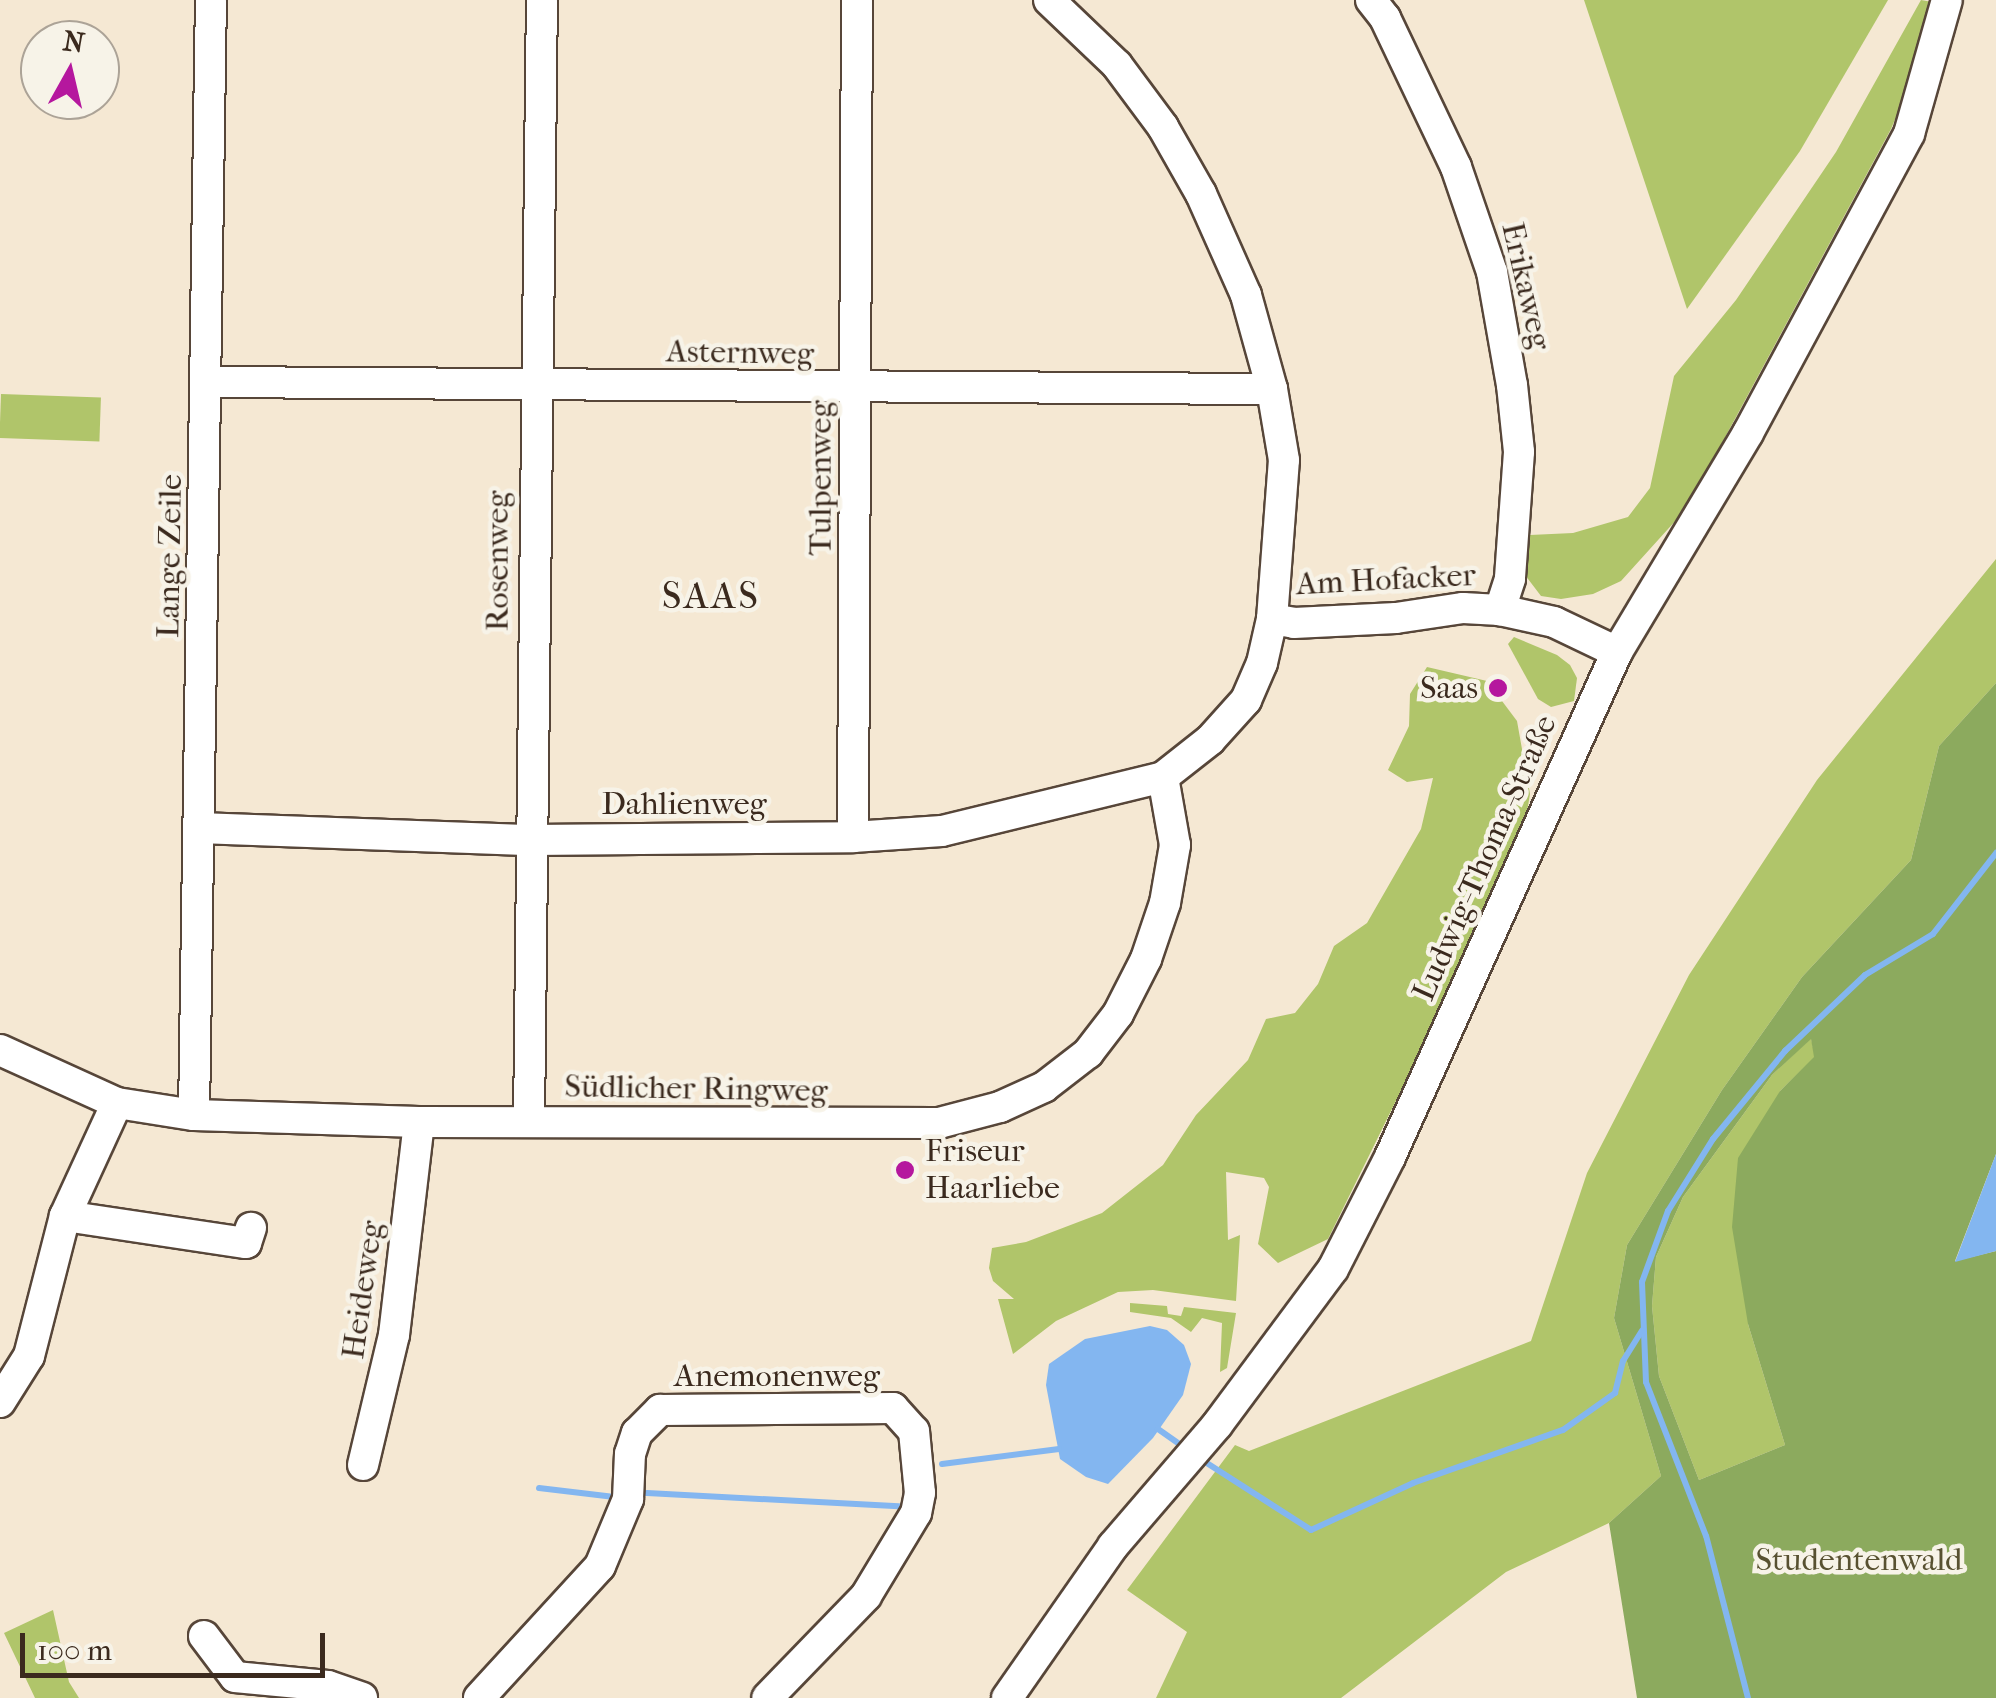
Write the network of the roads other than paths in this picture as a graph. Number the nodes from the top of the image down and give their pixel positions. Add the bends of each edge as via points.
1 (211, 0) edge
2 (542, 0) edge
3 (857, 0) edge
4 (1049, 0) edge
5 (1371, 0) edge
6 (1946, 0) edge
7 (208, 382) junction
8 (534, 385) junction
9 (856, 389) junction
10 (1272, 389) junction
11 (1500, 610) junction
12 (1272, 619) junction
13 (1616, 652) junction
14 (1163, 777) junction
15 (199, 828) junction
16 (853, 838) junction
17 (532, 840) junction
18 (0, 1050) edge
19 (116, 1102) junction
20 (194, 1114) junction
21 (420, 1122) junction
22 (529, 1122) junction
23 (64, 1216) junction
24 (251, 1228) dead end
25 (0, 1402) edge
26 (363, 1465) dead end
27 (204, 1636) dead end
28 (362, 1698) edge
29 (479, 1698) edge
30 (767, 1698) edge
31 (1007, 1698) edge

1 - 7 street, Lange Zeile
2 - 8 street, Rosenweg
3 - 9 street, Tulpenweg
4 - 10 street via 1117,65 1163,126 1246,295
5 - 11 street, Erikaweg via 1456,167 1492,272 1519,452 1510,579
6 - 13 street, Ludwig-Thoma-Straße via 1909,134 1748,433
7 - 8 street, Asternweg
7 - 15 street, Lange Zeile
8 - 9 street, Asternweg
8 - 17 street, Rosenweg
9 - 10 street, Asternweg
9 - 16 street, Tulpenweg
10 - 12 street via 1284,460
11 - 12 street, Am Hofacker
11 - 13 street, Am Hofacker via 1554,622
12 - 14 street via 1246,700
13 - 31 street, Ludwig-Thoma-Straße via 1390,1157 1333,1269 1295,1326 1113,1546
14 - 16 street, Dahlienweg via 942,831
14 - 22 street, Südlicher Ringweg via 1175,845 1146,959 1118,1014 1088,1053 1044,1087 939,1124
15 - 17 street, Dahlienweg
15 - 20 street, Lange Zeile
16 - 17 street, Dahlienweg
17 - 22 street, Rosenweg
18 - 19 street, Südlicher Ringweg
19 - 20 street, Südlicher Ringweg
19 - 23 street
20 - 21 street, Südlicher Ringweg
21 - 22 street, Südlicher Ringweg
21 - 26 street, Heideweg via 394,1335
23 - 24 street via 246,1242
23 - 25 street via 40,1360
27 - 28 street via 234,1678 328,1686
29 - 30 street, Anemonenweg via 600,1566 628,1499 637,1433 660,1410 893,1408 914,1431 916,1513 866,1596

